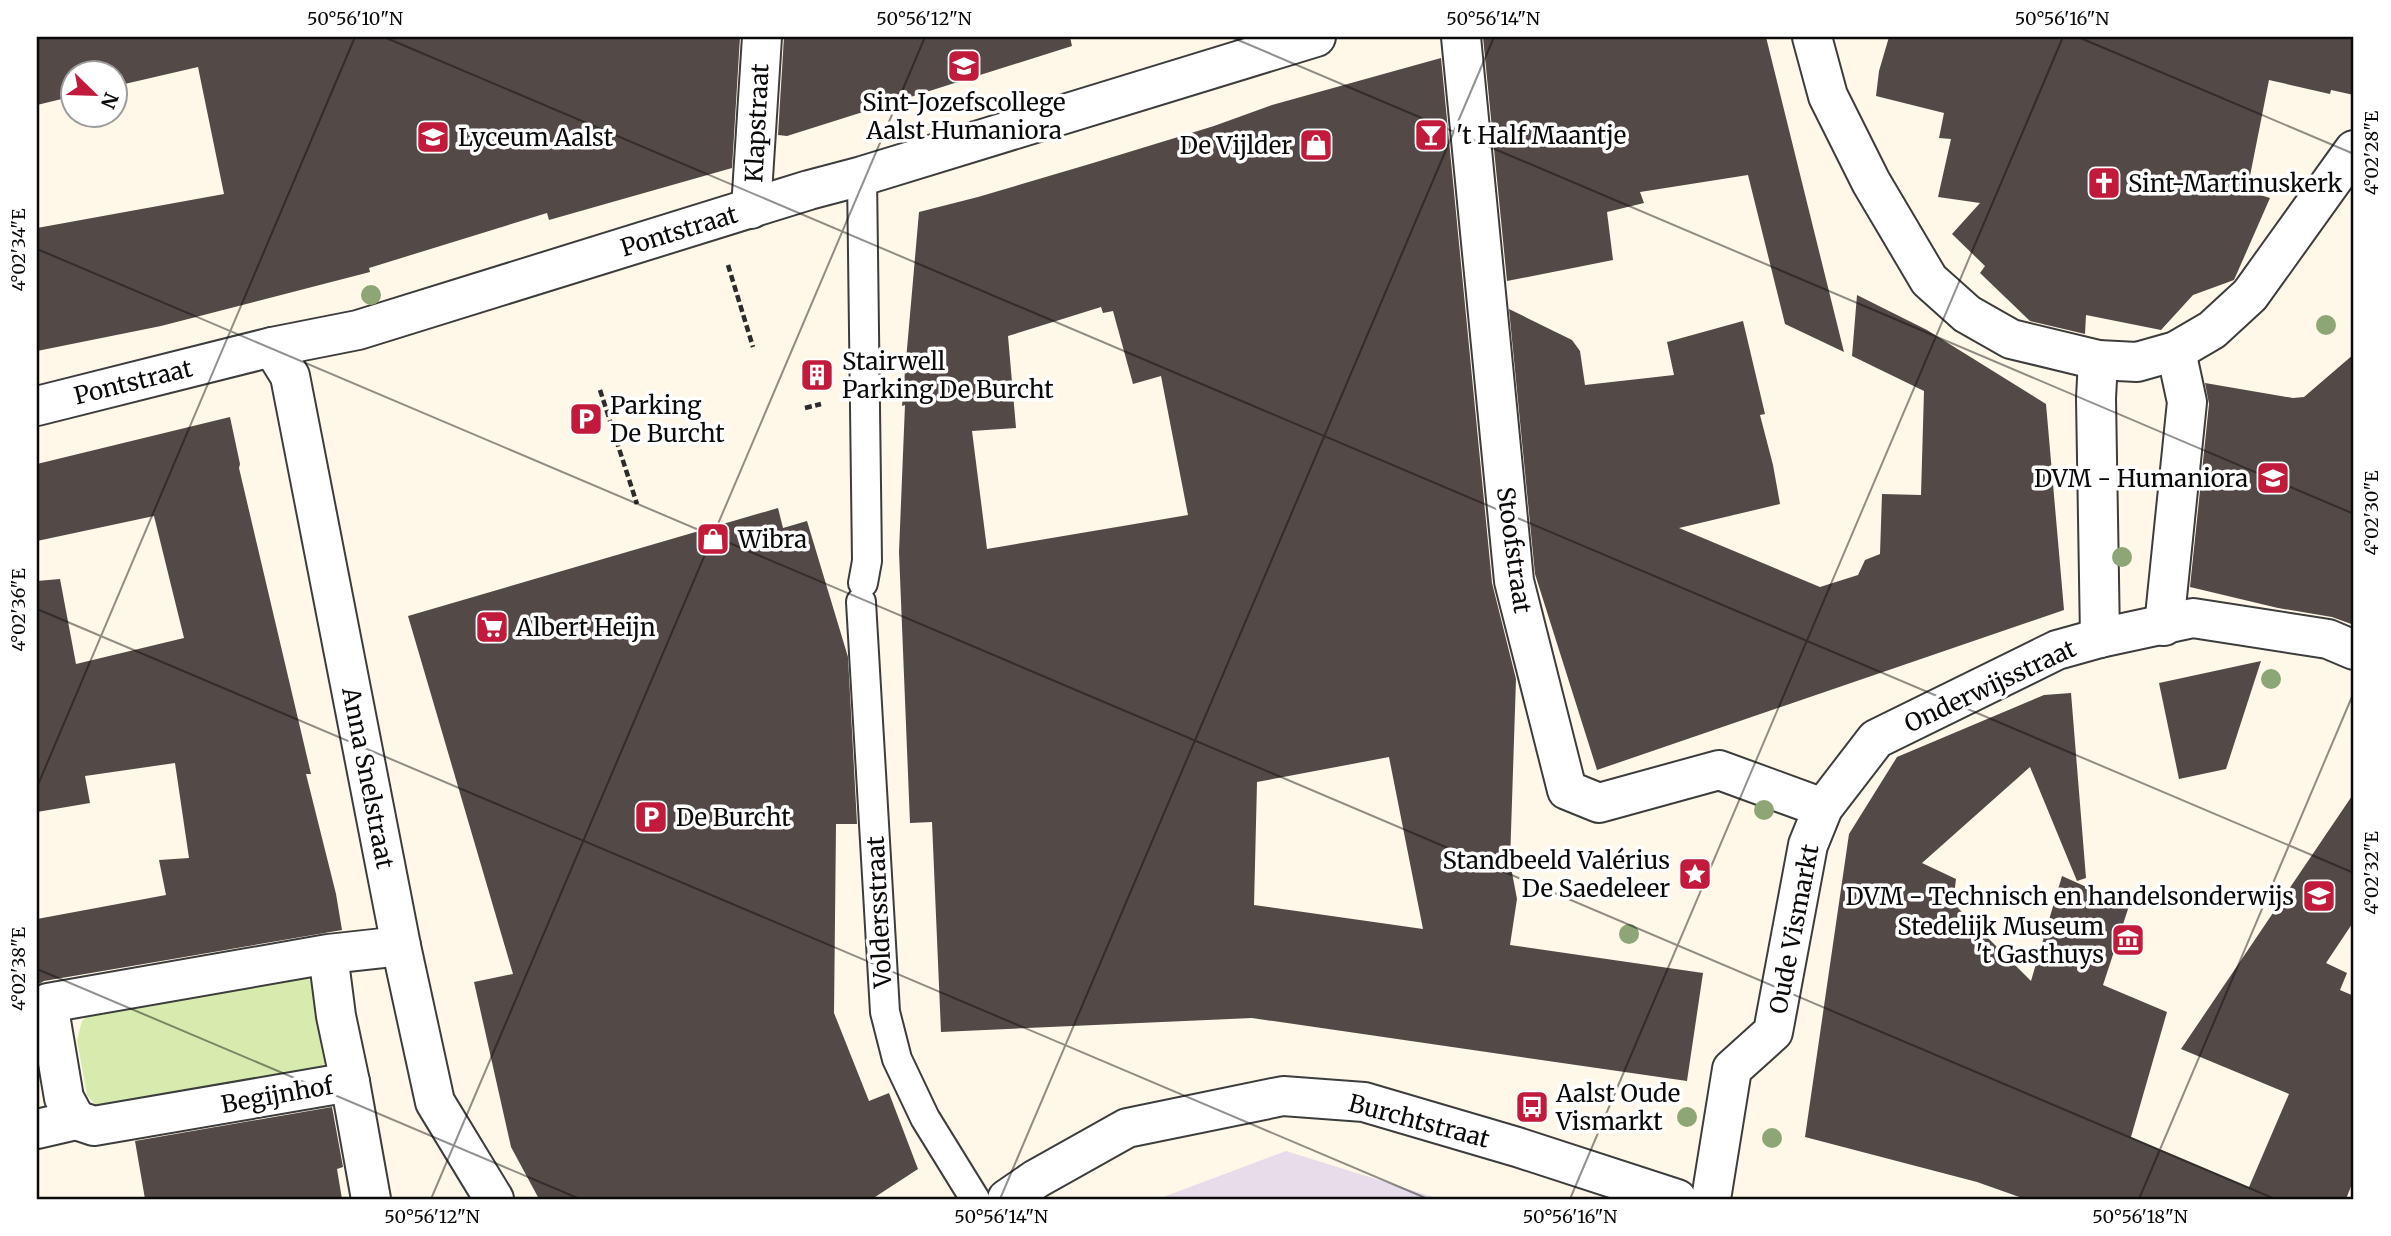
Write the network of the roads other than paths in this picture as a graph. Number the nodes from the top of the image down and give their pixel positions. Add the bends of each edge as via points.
1 (762, 37) edge
2 (1316, 37) edge
3 (1461, 37) edge
4 (1812, 37) edge
5 (2354, 150) edge
6 (862, 176) junction
7 (751, 209) junction
8 (272, 347) junction
9 (2176, 351) junction
10 (2098, 360) junction
11 (37, 406) edge
12 (2164, 626) junction
13 (2100, 638) junction
14 (2354, 650) edge
15 (1823, 808) junction
16 (401, 946) junction
17 (328, 954) junction
18 (43, 1003) edge
19 (350, 1082) junction
20 (76, 1120) junction
21 (37, 1129) edge
22 (371, 1199) edge
23 (494, 1199) edge
24 (975, 1199) edge
25 (1007, 1199) edge
26 (1677, 1199) edge
27 (1712, 1199) edge

1 - 7 street, Klapstraat
2 - 6 street, Pontstraat
3 - 15 street, Stoofstraat via 1514,581 1567,790 1599,803 1719,770
4 - 10 street via 1828,96 1871,182 1929,280 1967,314 2011,340
5 - 9 street via 2250,295 2212,330
6 - 7 street, Pontstraat
6 - 24 lane, Voldersstraat via 867,561 862,593 885,1012 897,1059 925,1118
7 - 8 street, Pontstraat via 358,330
8 - 11 street, Pontstraat
8 - 16 street, Anna Snelstraat via 290,376
9 - 10 street via 2137,362
9 - 12 street via 2187,402
10 - 13 street
12 - 13 street, Onderwijsstraat
12 - 14 street, Onderwijsstraat via 2193,618 2328,639
13 - 15 street, Onderwijsstraat via 2057,650 1876,739
15 - 27 street, Oude Vismarkt via 1808,845 1773,1032 1732,1069
16 - 17 street
16 - 23 street, Anna Snelstraat via 435,1102
17 - 18 street
17 - 19 street, Begijnhof
18 - 20 street via 64,1098
19 - 20 street, Begijnhof via 94,1126
19 - 22 street
20 - 21 street, Begijnhof
25 - 26 street, Burchtstraat via 1127,1128 1283,1096 1364,1102

